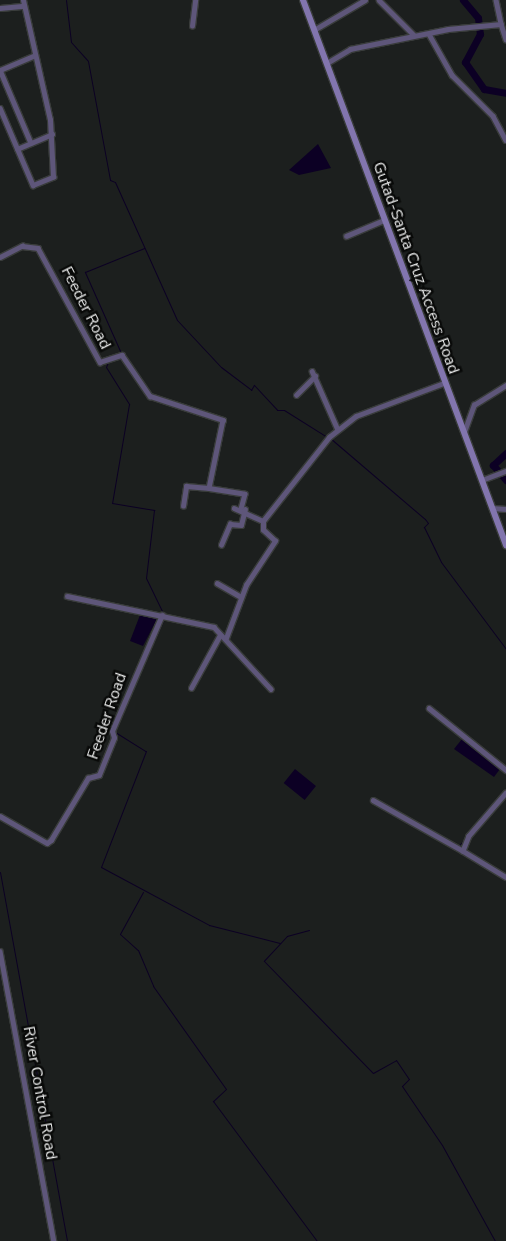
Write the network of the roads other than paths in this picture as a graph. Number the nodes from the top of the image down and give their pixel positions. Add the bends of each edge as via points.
1 (24, 0) edge
2 (195, 0) edge
3 (303, 0) edge
4 (365, 0) edge
5 (379, 0) edge
6 (496, 0) edge
7 (24, 6) junction
8 (0, 8) edge
9 (500, 24) junction
10 (192, 26) dead end
11 (314, 30) junction
12 (429, 34) junction
13 (414, 35) junction
14 (506, 39) edge
15 (35, 55) junction
16 (326, 64) junction
17 (0, 70) edge
18 (0, 108) edge
19 (52, 134) junction
20 (506, 140) edge
21 (31, 143) junction
22 (17, 149) junction
23 (384, 220) junction
24 (346, 236) dead end
25 (0, 257) edge
26 (444, 383) junction
27 (506, 385) edge
28 (296, 395) dead end
29 (338, 430) junction
30 (464, 433) junction
31 (506, 472) edge
32 (482, 480) junction
33 (210, 488) junction
34 (183, 506) dead end
35 (234, 508) dead end
36 (492, 508) junction
37 (243, 509) junction
38 (506, 509) edge
39 (263, 521) junction
40 (221, 545) dead end
41 (506, 545) edge
42 (217, 583) dead end
43 (67, 596) dead end
44 (242, 597) junction
45 (164, 615) junction
46 (220, 635) junction
47 (226, 638) junction
48 (191, 688) dead end
49 (271, 689) dead end
50 (429, 708) dead end
51 (506, 770) edge
52 (506, 793) edge
53 (373, 800) dead end
54 (0, 816) edge
55 (463, 851) junction
56 (506, 877) edge
57 (0, 951) edge
58 (54, 1241) edge

1 - 7 street
2 - 10 street
3 - 11 main road, Gutad-Santa Cruz Access Road
4 - 11 street
5 - 13 street
6 - 9 street
7 - 8 street
7 - 15 street
9 - 12 street
9 - 14 street
11 - 16 main road, Gutad-Santa Cruz Access Road
12 - 13 street
12 - 20 street via 452,75 493,116
13 - 16 street via 350,49
15 - 17 street
15 - 19 street
16 - 23 main road, Gutad-Santa Cruz Access Road
17 - 21 street
18 - 22 street
19 - 21 street
19 - 22 street via 56,172 33,185
21 - 22 street
23 - 24 street
23 - 26 main road, Gutad-Santa Cruz Access Road
25 - 33 street, Feeder Road via 22,246 38,248 100,362 122,355 150,396 223,420
26 - 29 street via 356,416
26 - 30 main road, Gutad-Santa Cruz Access Road
27 - 30 street via 474,405
28 - 29 street via 313,373
29 - 39 street
30 - 32 main road, Gutad-Santa Cruz Access Road
31 - 32 street
32 - 36 main road, Gutad-Santa Cruz Access Road
33 - 34 street via 186,486
33 - 37 street via 245,494
35 - 37 street
36 - 38 street
36 - 41 main road, Gutad-Santa Cruz Access Road
37 - 39 street
37 - 40 street via 241,524 230,524
39 - 44 street via 263,530 275,541
42 - 44 street
43 - 45 street
44 - 47 street
45 - 46 street via 211,626
45 - 54 street, Feeder Road via 112,731 114,738 99,776 88,778 51,840 38,838
46 - 47 street
46 - 48 street
47 - 49 street
50 - 51 street
52 - 55 street via 469,836
53 - 55 street
55 - 56 street
57 - 58 street, River Control Road

